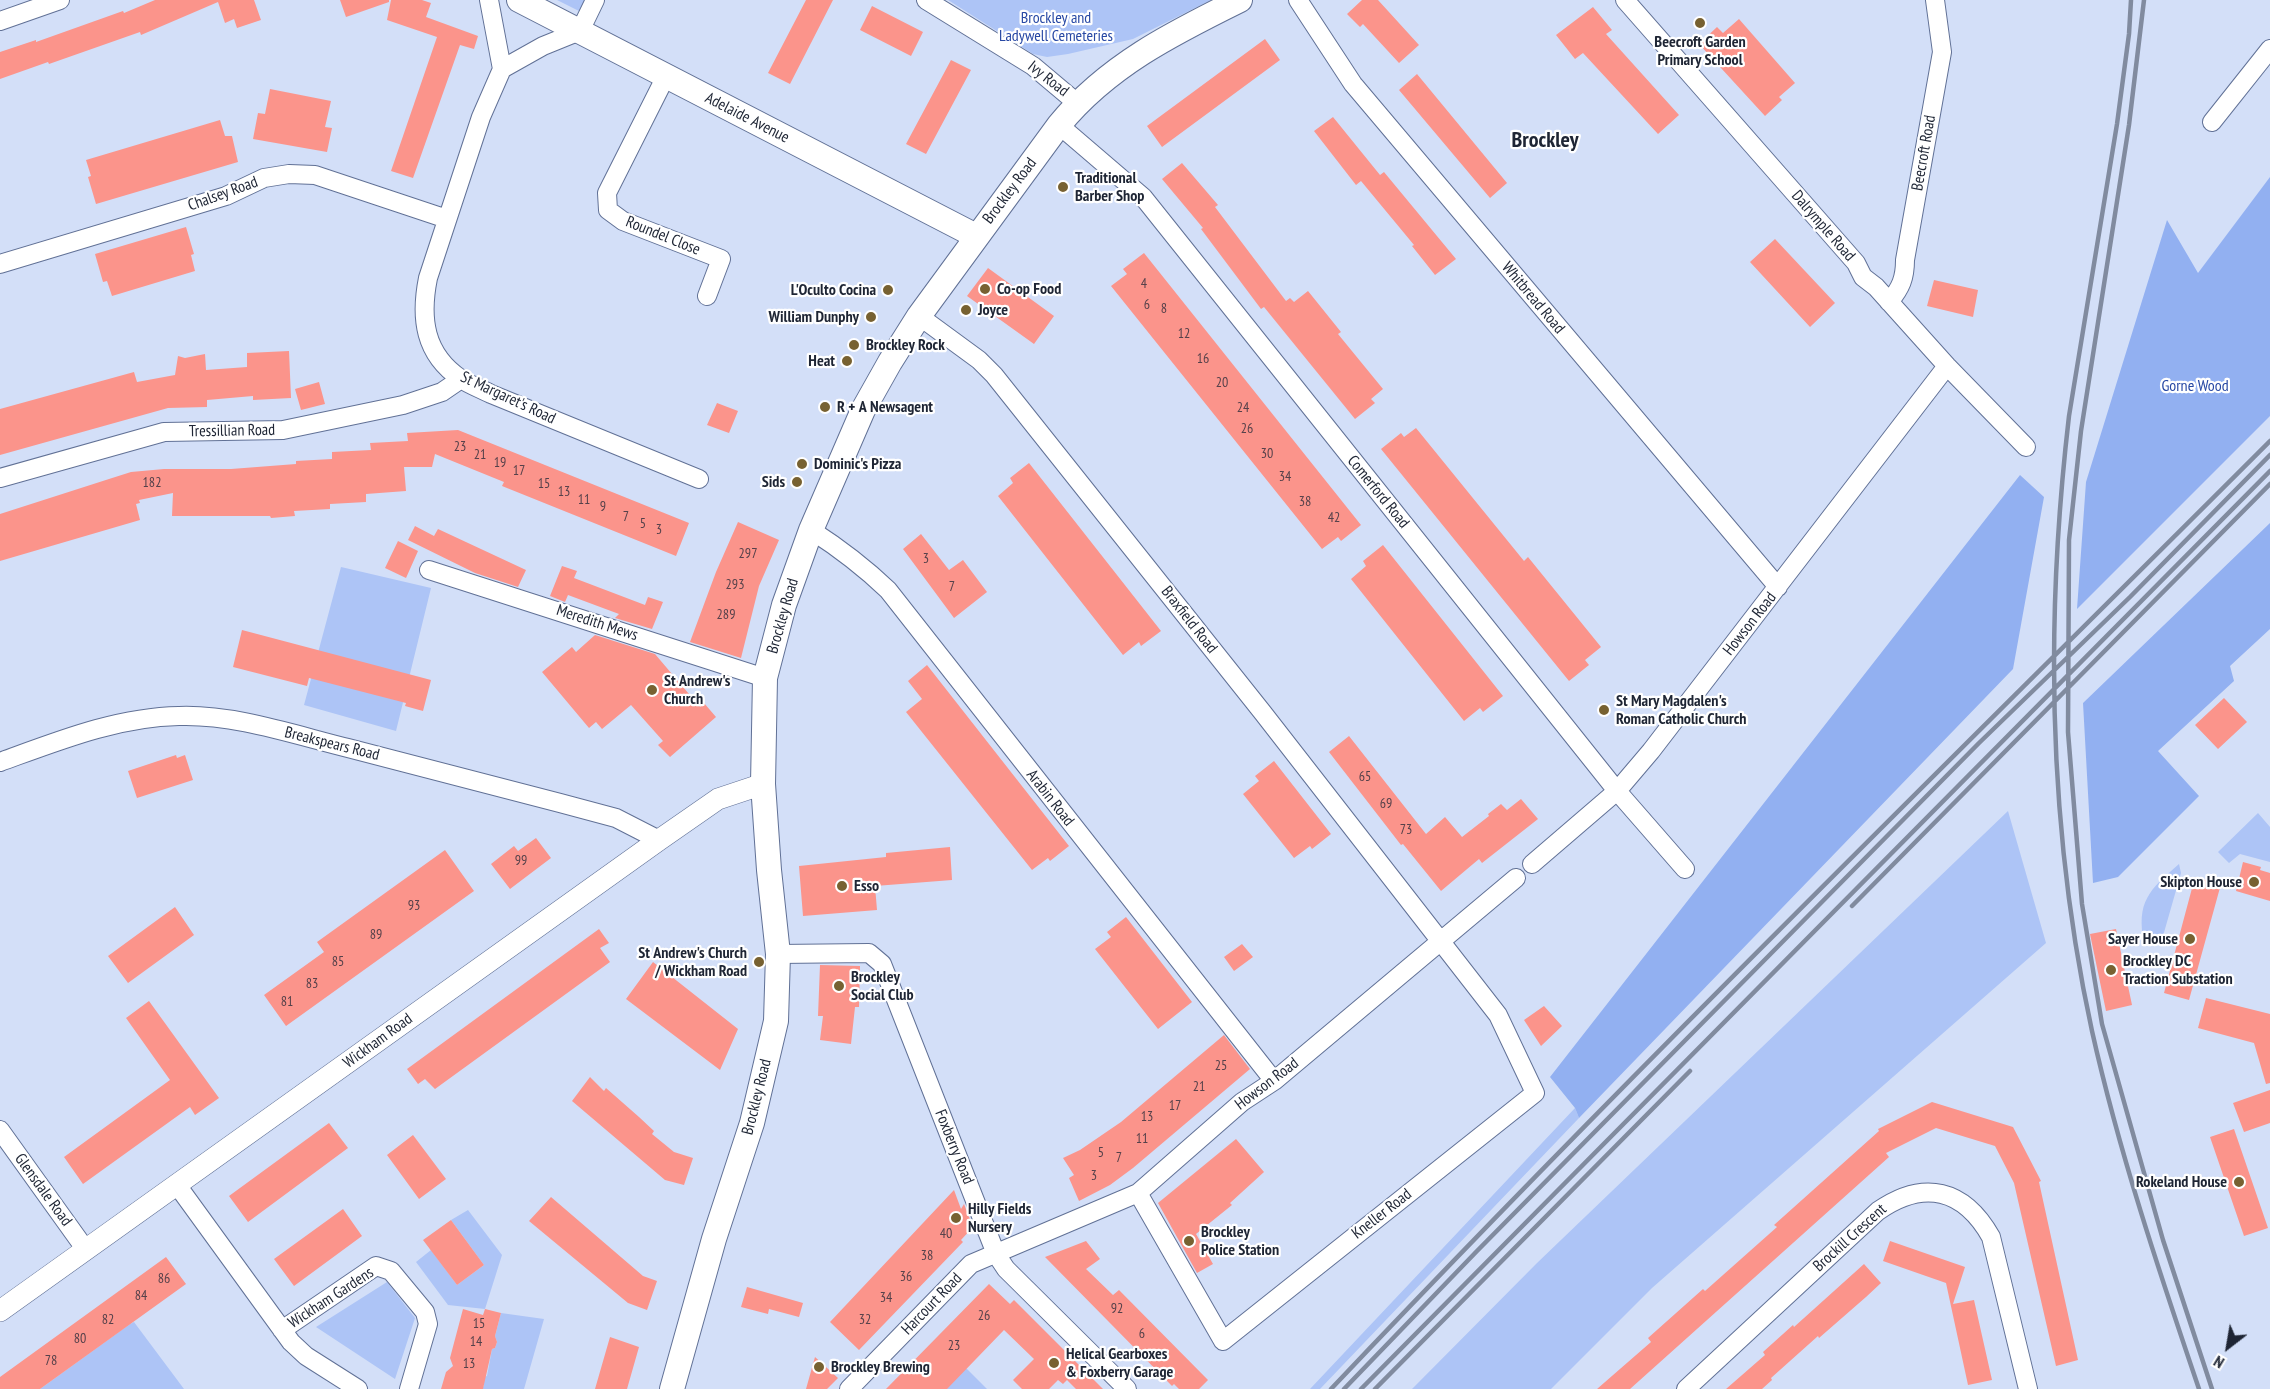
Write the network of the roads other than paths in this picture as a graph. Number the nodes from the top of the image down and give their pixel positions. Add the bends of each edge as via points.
1 (60, 0) edge
2 (489, 0) edge
3 (519, 0) edge
4 (595, 0) edge
5 (926, 0) edge
6 (1240, 0) edge
7 (1298, 0) edge
8 (1625, 0) edge
9 (1935, 0) edge
10 (0, 21) edge
11 (580, 31) junction
12 (2270, 49) edge
13 (502, 69) junction
14 (666, 76) junction
15 (1077, 103) junction
16 (2212, 122) dead end
17 (1059, 125) junction
18 (447, 219) junction
19 (976, 236) junction
20 (0, 264) edge
21 (707, 296) dead end
22 (1889, 302) junction
23 (919, 316) junction
24 (1947, 366) junction
25 (461, 379) junction
26 (2026, 447) dead end
27 (0, 478) edge
28 (699, 480) dead end
29 (811, 530) junction
30 (429, 570) dead end
31 (1778, 587) junction
32 (765, 678) junction
33 (0, 762) edge
34 (763, 784) junction
35 (1617, 791) junction
36 (659, 840) junction
37 (1532, 864) dead end
38 (1685, 869) dead end
39 (1516, 878) dead end
40 (1442, 942) junction
41 (778, 954) junction
42 (1274, 1081) junction
43 (0, 1130) edge
44 (177, 1185) junction
45 (1138, 1193) junction
46 (86, 1250) junction
47 (996, 1254) junction
48 (0, 1311) edge
49 (282, 1330) junction
50 (358, 1389) edge
51 (409, 1389) edge
52 (672, 1389) edge
53 (849, 1389) edge
54 (1128, 1389) edge
55 (1686, 1389) edge
56 (2028, 1389) edge

1 - 10 street
2 - 13 street
3 - 11 main road, Adelaide Avenue
4 - 11 street
5 - 15 street, Ivy Road via 1034,66
6 - 15 main road, Brockley Road via 1147,48
7 - 31 street, Whitbread Road via 1353,84
8 - 22 street, Dalrymple Road via 1856,263 1863,277
9 - 22 street, Beecroft Road via 1942,52 1905,277
11 - 13 street
11 - 14 main road, Adelaide Avenue
12 - 16 street
13 - 18 street, St Margaret's Road via 481,117
14 - 19 main road, Adelaide Avenue
14 - 21 street, Roundel Close via 607,193 608,210 623,221 721,259
15 - 17 main road, Brockley Road
17 - 19 main road, Brockley Road
17 - 35 street, Comerford Road via 1143,197
18 - 20 street, Chalsey Road via 315,175 289,174 264,178 226,196
18 - 25 street, St Margaret's Road via 423,304 426,329 438,359
19 - 23 main road, Brockley Road
22 - 24 street, Dalrymple Road
23 - 29 main road, Brockley Road via 863,410
23 - 40 street, Braxfield Road via 994,375
24 - 26 street, Dalrymple Road
24 - 31 street, Howson Road
25 - 27 street, Tressillian Road via 442,392 403,405 283,430 164,432
25 - 28 street, St Margaret's Road
29 - 32 main road, Brockley Road via 784,605
29 - 42 street, Arabin Road via 845,552 888,590
30 - 32 street, Meredith Mews
31 - 35 street, Howson Road
32 - 34 main road, Brockley Road
33 - 36 street, Breakspears Road via 136,719 215,718 276,730 616,818
34 - 36 street, Wickham Road via 718,799
34 - 41 main road, Brockley Road
35 - 37 street, Howson Road
35 - 38 street, Comerford Road
36 - 44 street, Wickham Road
39 - 40 street, Howson Road
40 - 42 street, Howson Road
40 - 45 street, Kneller Road via 1498,1014 1536,1093 1223,1341
41 - 47 street, Foxberry Road via 869,953 882,964
41 - 52 main road, Brockley Road via 776,1021 763,1081
42 - 45 street, Howson Road via 1242,1101
43 - 46 street, Glensdale Road
44 - 46 street, Wickham Road
44 - 49 street, Wickham Gardens
45 - 47 street, Howson Road
46 - 48 street, Wickham Road
47 - 53 street, Harcourt Road via 970,1264
47 - 54 street, Foxberry Road via 1006,1269
49 - 50 street, Wickham Gardens via 306,1356
49 - 51 street, Wickham Gardens via 376,1266 391,1271 425,1312 428,1324
55 - 56 street, Brockill Crescent via 1878,1210 1895,1199 1932,1192 1951,1196 1966,1205 1982,1220 1991,1238

